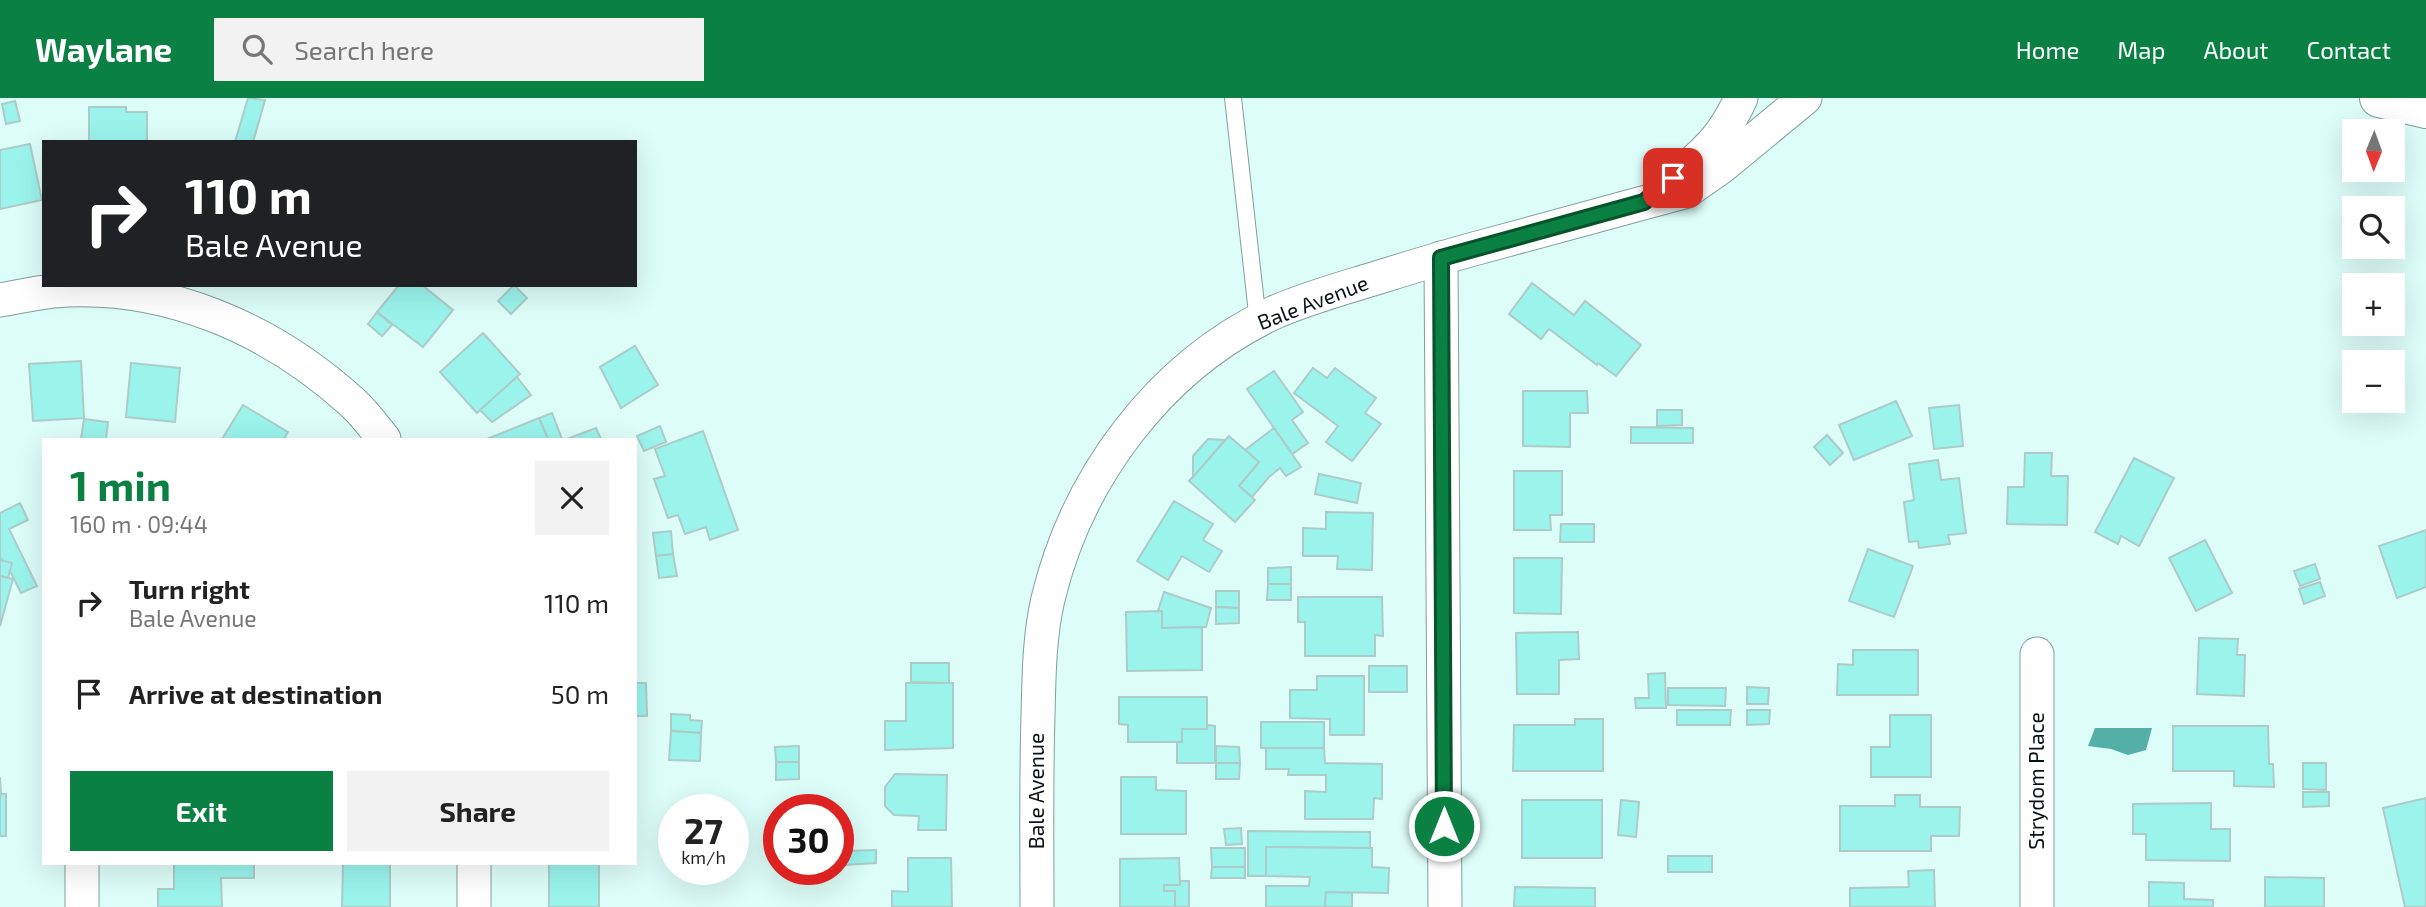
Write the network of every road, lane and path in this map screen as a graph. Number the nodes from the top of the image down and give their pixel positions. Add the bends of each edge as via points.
1 (1233, 98) edge
2 (1741, 98) edge
3 (1805, 98) edge
4 (2379, 98) edge
5 (2426, 109) edge
6 (1644, 202) junction
7 (1441, 258) junction
8 (0, 300) edge
9 (1258, 322) junction
10 (383, 438) edge
11 (2037, 654) dead end
12 (82, 865) edge
13 (474, 865) edge
14 (82, 907) edge
15 (474, 907) edge
16 (1037, 907) edge
17 (1445, 907) edge
18 (2037, 907) edge

1 - 9 lane
2 - 6 street, Bale Avenue via 1712,146
3 - 6 street, Bale Avenue via 1687,191
4 - 5 street
6 - 7 street, Bale Avenue
7 - 9 street, Bale Avenue via 1319,295
7 - 17 street
8 - 10 street via 53,291 128,294 174,301 223,318 300,360 354,404
9 - 16 street, Bale Avenue via 1191,366 1143,413 1109,457 1063,547 1040,651
11 - 18 street, Strydom Place
12 - 14 street
13 - 15 street

